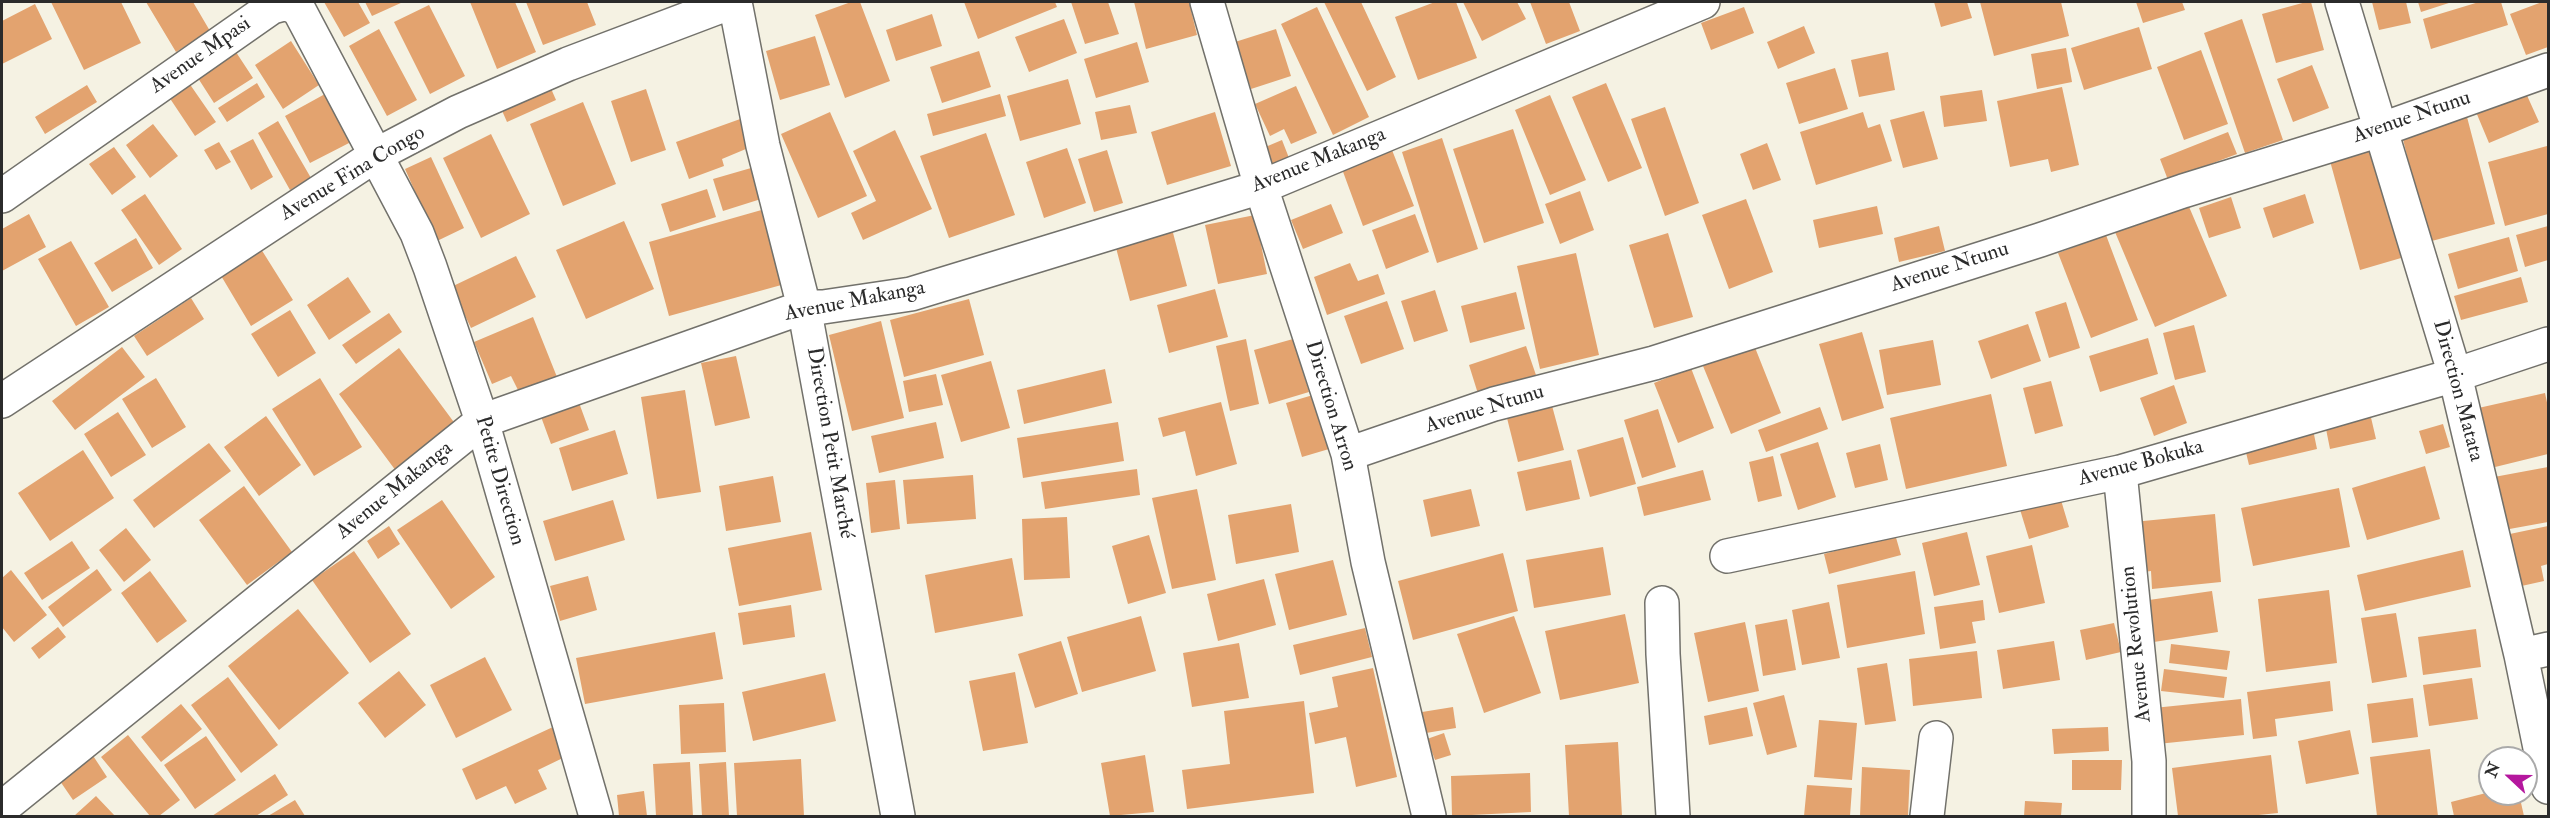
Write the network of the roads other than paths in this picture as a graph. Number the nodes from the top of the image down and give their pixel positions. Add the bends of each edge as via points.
1 (734, 2) edge
2 (1207, 2) edge
3 (1703, 2) edge
4 (2342, 2) edge
5 (2548, 70) edge
6 (2380, 130) junction
7 (376, 155) junction
8 (1261, 187) junction
9 (2, 196) edge
10 (804, 307) junction
11 (2548, 344) edge
12 (2455, 375) junction
13 (2, 401) edge
14 (482, 421) junction
15 (1348, 454) junction
16 (2120, 472) junction
17 (1727, 556) dead end
18 (1662, 603) dead end
19 (2535, 652) edge
20 (1936, 738) dead end
21 (2548, 787) edge
22 (2, 808) edge
23 (596, 816) edge
24 (898, 816) edge
25 (1429, 816) edge
26 (1673, 816) edge
27 (1927, 816) edge
28 (2150, 816) edge

1 - 7 street, Avenue Fina Congo via 568,64 458,112
1 - 10 street, Direction Petit Marché via 763,146
2 - 8 street, Direction Arron
3 - 8 street, Avenue Makanga
4 - 6 street, Direction Matata
5 - 6 street, Avenue Ntunu
6 - 12 street, Direction Matata
6 - 15 street, Avenue Ntunu via 1654,363 1494,404
7 - 9 street, Avenue Mpasi via 299,10 286,3 272,7
7 - 13 street, Avenue Fina Congo
7 - 14 street, Petite Direction via 417,233
8 - 10 street, Avenue Makanga via 911,294
8 - 15 street, Direction Arron
10 - 14 street, Avenue Makanga
10 - 24 street, Direction Petit Marché
11 - 12 street, Avenue Bokuka
12 - 16 street, Avenue Bokuka
12 - 19 street, Direction Matata
14 - 22 street, Avenue Makanga
14 - 23 street, Petite Direction
15 - 25 street, Direction Arron via 1368,562
16 - 17 street, Avenue Bokuka
16 - 28 street, Avenue Revolution via 2149,761
18 - 26 street
19 - 21 street, Direction Matata
20 - 27 street

